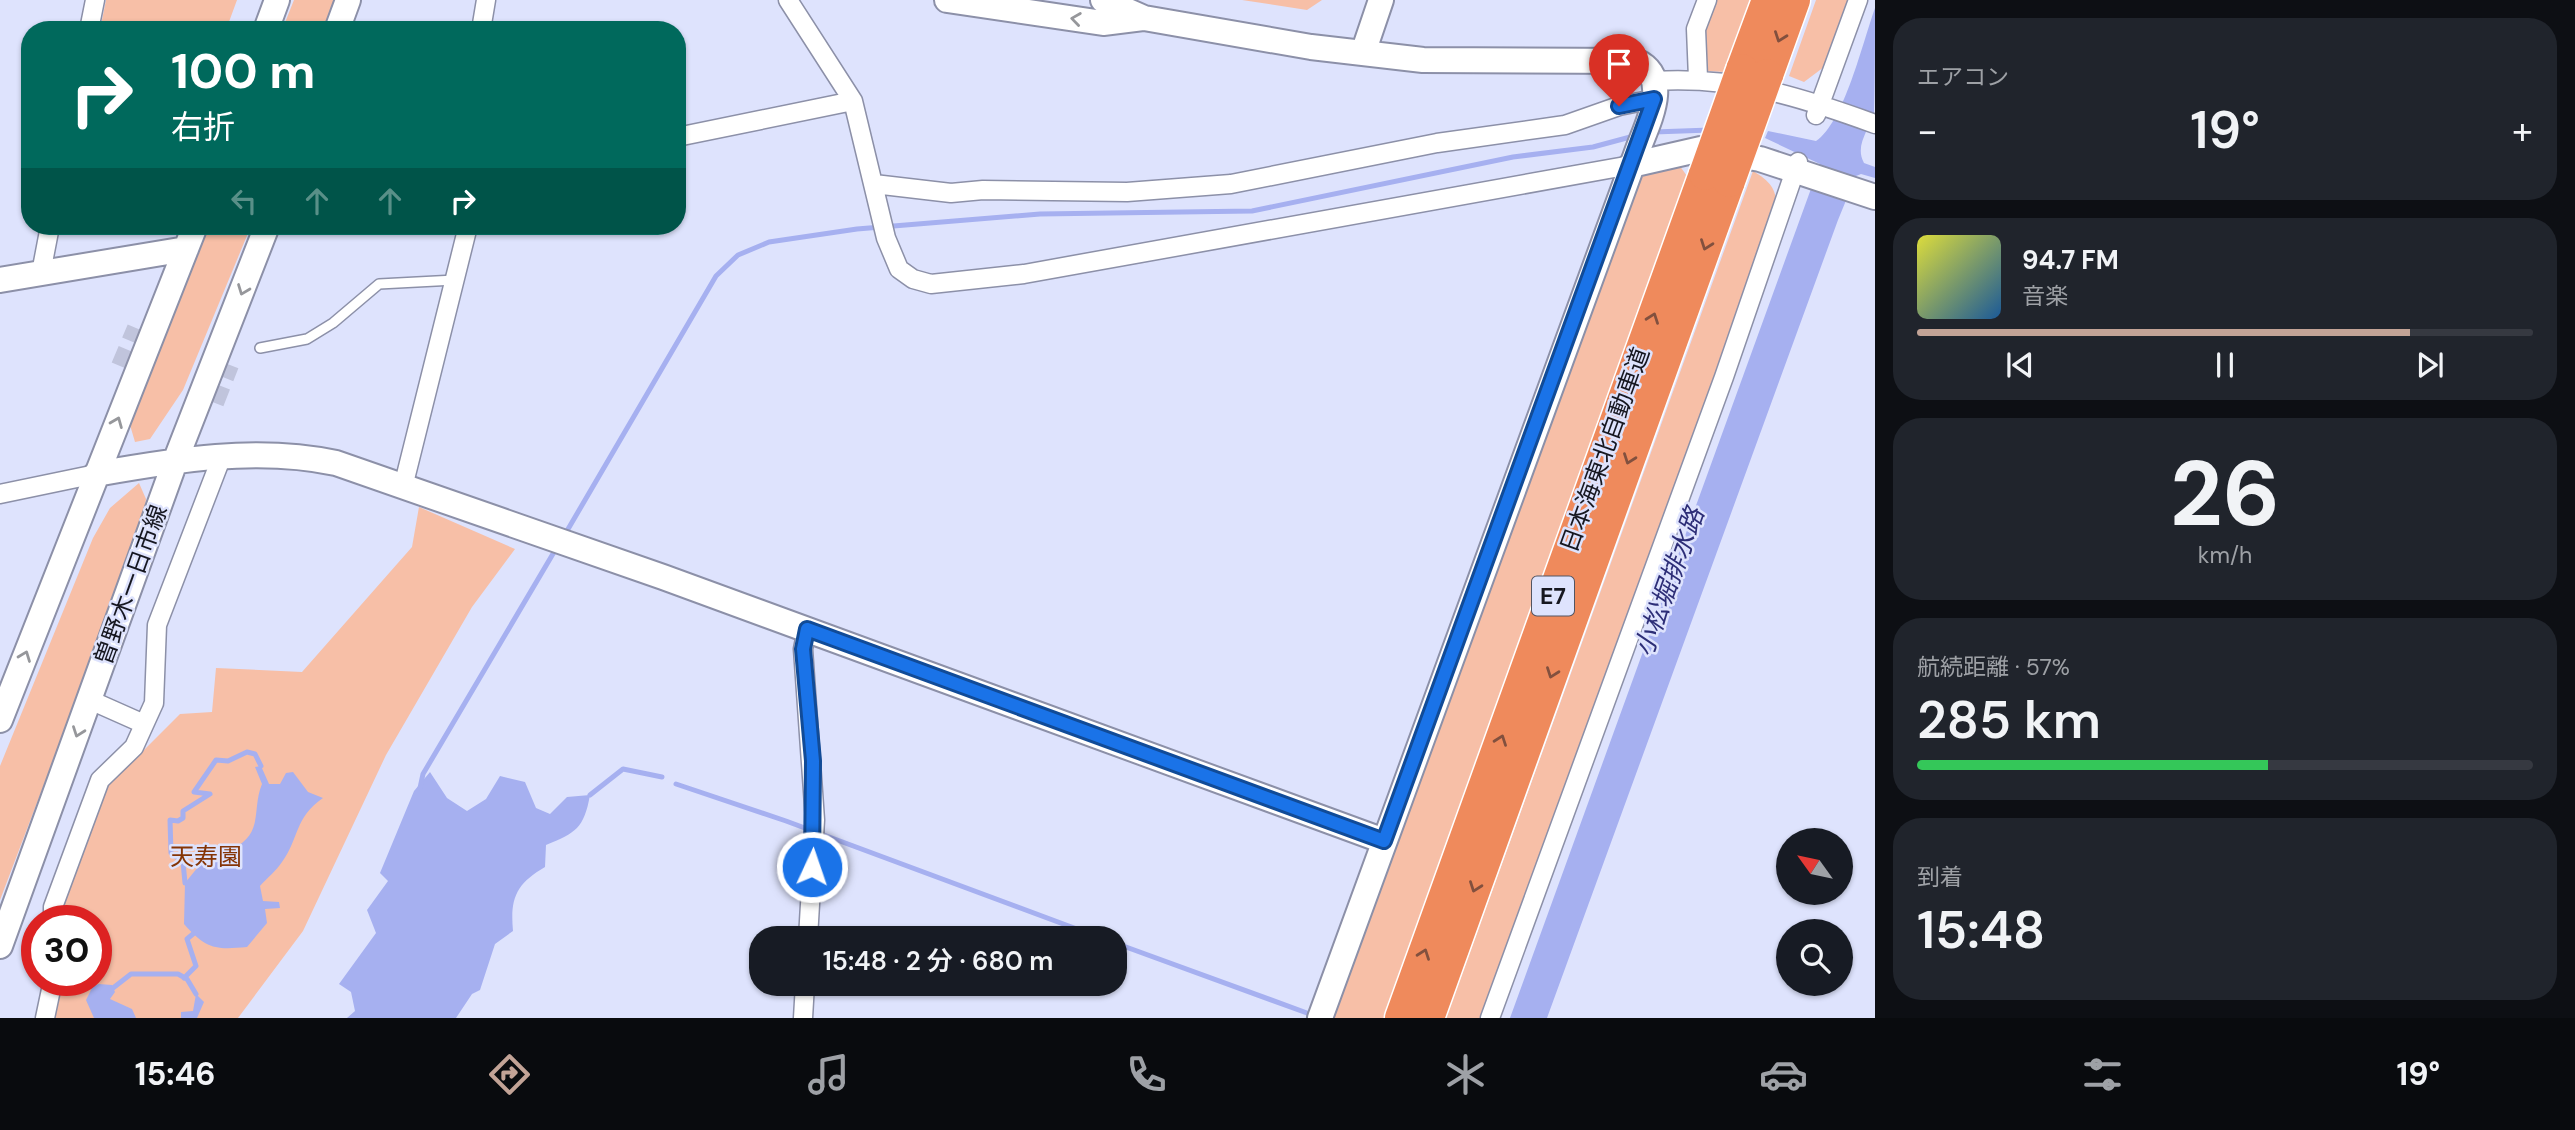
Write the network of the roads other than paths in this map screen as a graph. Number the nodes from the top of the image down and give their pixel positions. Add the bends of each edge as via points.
1 (94, 0) edge
2 (277, 0) edge
3 (348, 0) edge
4 (486, 0) edge
5 (788, 0) edge
6 (947, 0) edge
7 (1102, 0) edge
8 (1381, 0) edge
9 (1707, 0) edge
10 (1768, 0) edge
11 (1794, 0) edge
12 (1858, 0) edge
13 (1144, 13) junction
14 (90, 21) edge
15 (269, 21) edge
16 (340, 21) edge
17 (482, 21) edge
18 (1363, 53) junction
19 (1755, 72) junction
20 (1698, 78) junction
21 (1654, 96) junction
22 (853, 101) junction
23 (1822, 109) junction
24 (1875, 124) edge
25 (686, 135) edge
26 (1634, 158) junction
27 (1800, 168) junction
28 (1717, 177) junction
29 (875, 188) junction
30 (1865, 194) edge
31 (48, 235) edge
32 (191, 235) edge
33 (264, 235) edge
34 (466, 235) edge
35 (186, 249) junction
36 (41, 273) junction
37 (0, 280) edge
38 (455, 280) junction
39 (260, 348) dead end
40 (222, 456) junction
41 (176, 460) junction
42 (96, 474) junction
43 (403, 487) junction
44 (0, 494) edge
45 (807, 629) junction
46 (90, 700) junction
47 (0, 718) edge
48 (144, 724) junction
49 (1384, 841) junction
50 (55, 905) edge
51 (809, 926) edge
52 (0, 946) edge
53 (50, 996) edge
54 (804, 996) edge
55 (45, 1018) edge
56 (803, 1018) edge
57 (1320, 1018) edge
58 (1401, 1018) edge
59 (1428, 1018) edge
60 (1490, 1018) edge

1 - 14 street
2 - 15 street
3 - 16 street
4 - 17 street
5 - 22 street
13 -> 6 street via 1102,23
7 - 13 street
8 - 18 street
9 - 20 street via 1696,29
10 - 19 highway, 日本海東北自動車道 / E7
11 -> 19 highway, 日本海東北自動車道 / E7
12 - 23 street
13 - 18 street
18 - 21 street via 1423,60 1636,61 1651,70
19 - 28 highway, 日本海東北自動車道 / E7, bridge
20 - 21 street
20 - 23 street via 1755,86
21 - 26 street
21 - 29 street via 1565,125 1437,143 1231,184 1127,192 951,193
22 - 25 street
22 - 29 street
23 - 24 street
26 - 27 street via 1701,149
26 - 29 street via 1038,272 931,284 899,269
26 - 49 street
27 - 30 street
27 - 60 street
58 -> 28 highway, 日本海東北自動車道 / E7
28 -> 59 highway, 日本海東北自動車道 / E7
31 - 36 street
32 - 35 street
33 -> 41 street, 曽野木一日市線
34 - 38 street
35 - 36 street
42 -> 35 street
36 - 37 street
38 - 39 lane via 379,284 307,339
38 - 43 street
40 - 41 street
40 - 43 street via 311,457
40 - 48 street via 157,625 154,703
41 - 42 street
41 - 46 street, 曽野木一日市線
42 - 44 street
47 -> 42 street
43 - 45 street
45 - 49 street
45 - 51 street via 803,649 815,820
46 - 48 street
46 -> 52 street, 曽野木一日市線
48 - 50 street via 134,747 100,780
49 - 57 street
53 - 55 street
54 - 56 street

